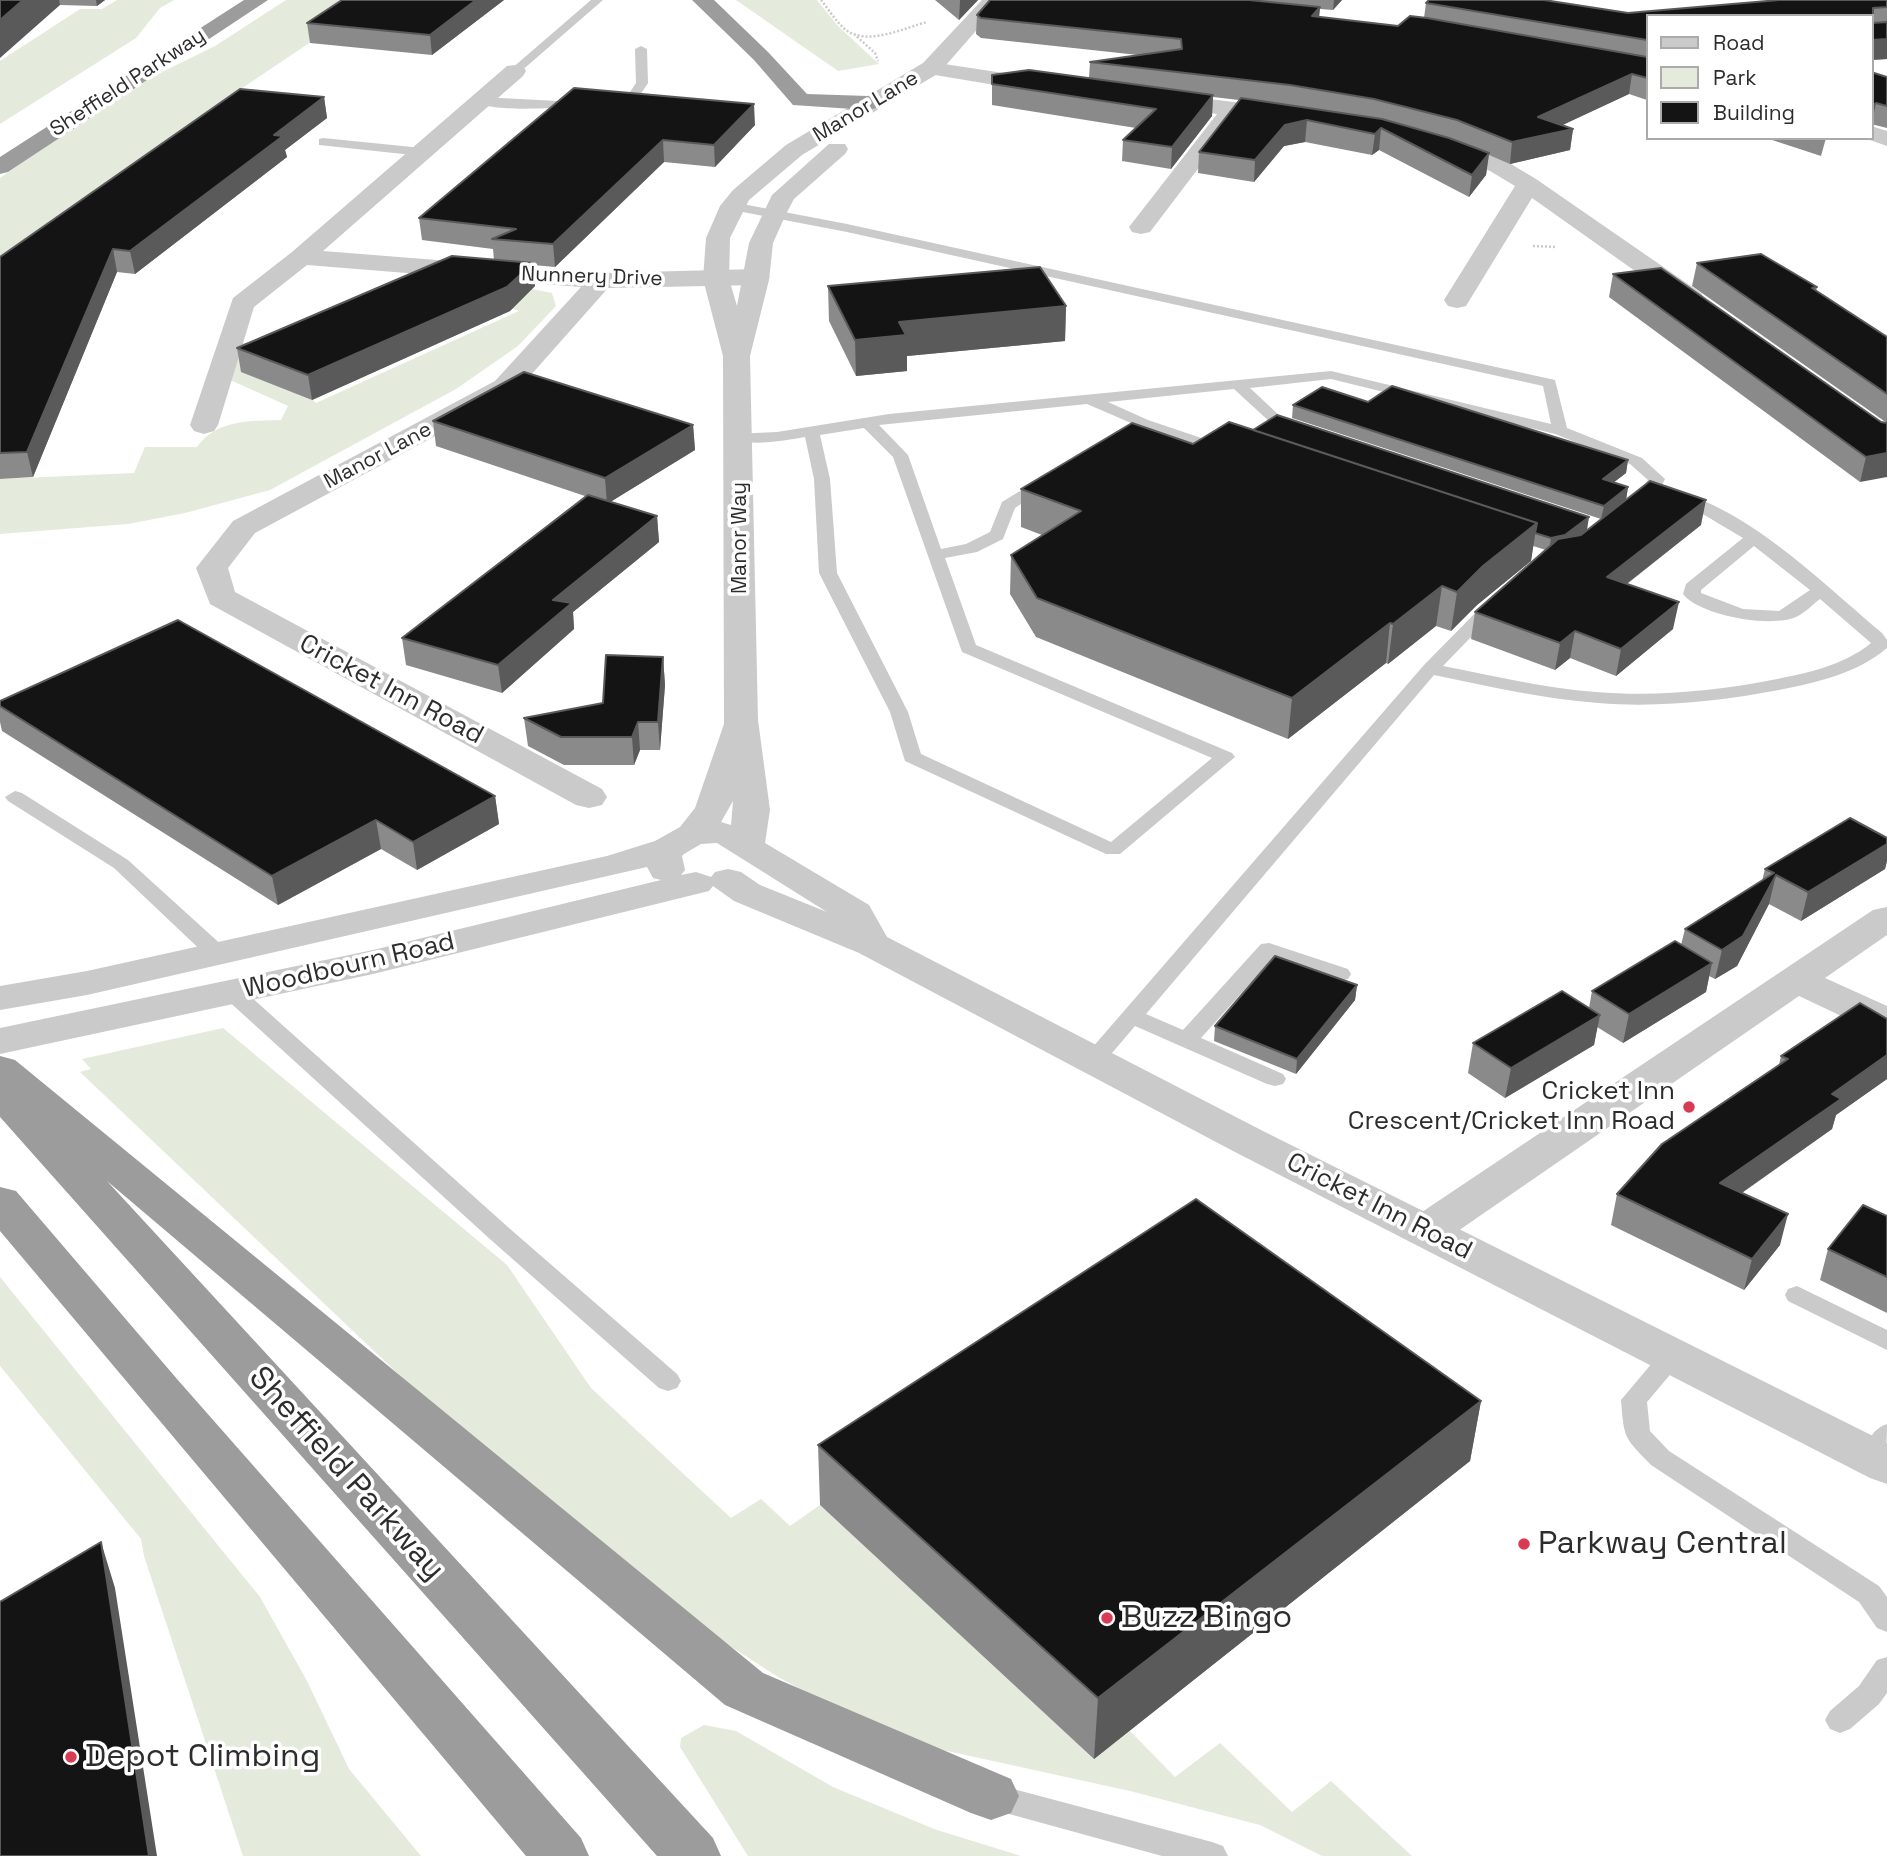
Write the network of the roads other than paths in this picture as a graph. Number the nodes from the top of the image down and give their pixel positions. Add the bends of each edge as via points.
1 (221, 0) edge
2 (258, 0) edge
3 (598, 0) edge
4 (702, 0) edge
5 (986, 8) edge
6 (165, 35) dead end
7 (641, 49) dead end
8 (931, 68) junction
9 (516, 71) joint
10 (1072, 90) edge
11 (1139, 98) edge
12 (879, 99) junction
13 (801, 100) junction
14 (481, 101) junction
15 (1232, 109) junction
16 (1302, 117) edge
17 (851, 125) junction
18 (1412, 135) edge
19 (323, 142) dead end
20 (422, 152) junction
21 (0, 167) edge
22 (1528, 184) junction
23 (732, 206) junction
24 (774, 214) junction
25 (1141, 227) dead end
26 (301, 257) junction
27 (757, 277) junction
28 (716, 279) junction
29 (601, 281) junction
30 (1457, 300) dead end
31 (1711, 312) edge
32 (737, 356) junction
33 (1237, 384) junction
34 (1089, 399) junction
35 (868, 423) junction
36 (1143, 423) junction
37 (204, 425) dead end
38 (813, 432) junction
39 (1560, 432) junction
40 (1315, 433) edge
41 (740, 437) junction
42 (1098, 450) edge
43 (1236, 454) edge
44 (1064, 471) edge
45 (1652, 488) junction
46 (1622, 515) edge
47 (1754, 538) junction
48 (935, 555) junction
49 (212, 568) joint
50 (1819, 591) junction
51 (1500, 598) edge
52 (1430, 669) junction
53 (741, 720) junction
54 (15, 797) dead end
55 (589, 797) dead end
56 (680, 842) junction
57 (730, 864) junction
58 (1887, 918) edge
59 (218, 954) junction
60 (1340, 974) dead end
61 (1796, 980) junction
62 (232, 992) junction
63 (0, 998) edge
64 (1132, 1016) junction
65 (1887, 1022) edge
66 (1187, 1039) junction
67 (1093, 1061) junction
68 (5, 1071) edge
69 (1275, 1079) dead end
70 (0, 1202) edge
71 (1426, 1231) junction
72 (1797, 1295) dead end
73 (1887, 1341) edge
74 (1672, 1357) junction
75 (667, 1381) dead end
76 (1882, 1452) edge
77 (1887, 1620) edge
78 (1887, 1669) edge
79 (1840, 1720) dead end
80 (991, 1796) joint
81 (561, 1856) edge
82 (693, 1856) edge
83 (1212, 1856) edge

1 - 6 highway, Sheffield Parkway
2 - 21 highway, Sheffield Parkway
3 - 9 lane
4 - 13 highway
5 - 8 street, Manor Lane
7 - 14 lane via 642,83 634,95 540,107
8 - 10 street
8 - 12 street, Manor Lane
9 - 14 street
11 - 15 street
12 - 13 highway
12 - 17 street, Manor Lane
13 - 17 highway
14 - 20 street
15 - 16 street
15 - 25 street
17 - 23 street, Manor Lane via 794,150
17 - 24 street, Manor Way via 785,195
18 - 22 street via 1498,166
19 - 20 lane
20 - 26 street
22 - 30 street
22 - 31 street
23 - 24 lane
23 - 28 street, Manor Way via 718,238
24 - 27 street, Manor Way via 761,243
24 - 39 lane via 1550,383
26 - 29 street, Nunnery Drive
26 - 37 street via 242,304
27 - 28 street, Nunnery Drive
27 - 32 street, Manor Way
28 - 29 street, Nunnery Drive
28 - 32 street, Manor Way
29 - 49 street, Manor Lane via 505,387 244,527
32 - 41 street, Manor Way
33 - 34 lane
33 - 39 lane via 1331,375
33 - 40 lane via 1276,420
34 - 35 lane
34 - 36 lane
35 - 38 lane
35 - 48 lane via 900,455
36 - 42 lane
36 - 43 lane
38 - 41 lane via 777,438
38 - 48 lane via 822,479 828,573 899,712 912,757 1113,850 1225,758 968,648
39 - 45 lane via 1636,461 1657,479
41 - 53 street, Manor Way
44 - 48 lane via 1008,505 997,535 971,548
45 - 46 lane
45 - 47 lane via 1709,509
47 - 50 lane
47 - 50 lane via 1692,588 1698,600 1754,617 1791,613
49 - 55 street, Cricket Inn Road via 221,597
50 - 52 lane via 1881,644 1853,664 1778,684 1733,692 1620,699
51 - 52 lane
52 - 64 lane
53 - 56 street, Manor Way via 712,810
53 - 57 street, Manor Way via 752,810
54 - 59 lane via 121,864
56 - 57 street via 710,833 727,835
56 - 57 street via 663,855 664,868 676,878
56 - 59 street, Woodbourn Road via 616,865
57 - 62 street, Woodbourn Road via 373,962
57 - 67 street, Cricket Inn Road via 747,893 873,945
58 - 61 street
59 - 62 street
59 - 63 street, Woodbourn Road
60 - 66 lane via 1269,949
61 - 65 street
61 - 71 street
62 - 68 street, Woodbourn Road
62 - 75 lane
64 - 66 lane
64 - 67 lane
66 - 69 lane
67 - 71 street, Cricket Inn Road
68 - 80 highway via 744,1689
68 - 82 highway, Sheffield Parkway
70 - 81 highway
71 - 74 street, Cricket Inn Road
72 - 73 lane
74 - 76 street, Cricket Inn Road
74 - 77 lane via 1634,1401 1637,1434 1660,1458 1869,1594
78 - 79 lane via 1869,1695
80 - 83 lane

